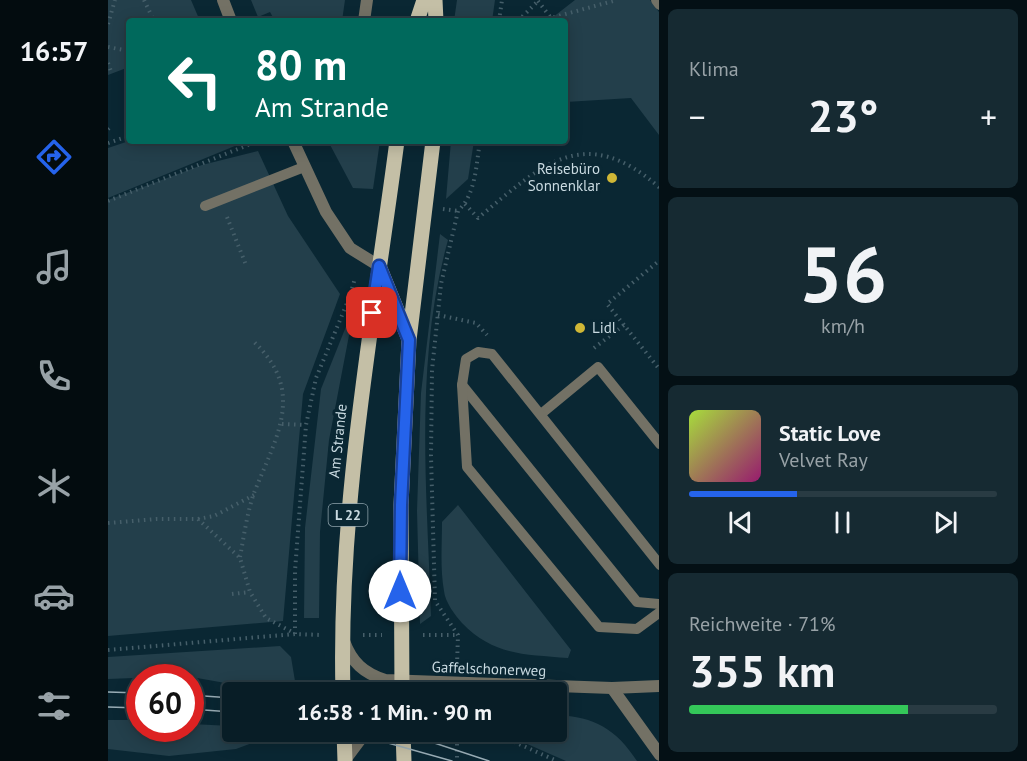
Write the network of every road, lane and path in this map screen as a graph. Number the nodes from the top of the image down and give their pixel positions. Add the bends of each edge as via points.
1 (115, 0) edge
2 (144, 0) edge
3 (223, 0) edge
4 (367, 0) edge
5 (424, 0) edge
6 (435, 0) edge
7 (502, 0) edge
8 (617, 0) edge
9 (538, 1) edge
10 (153, 18) edge
11 (230, 18) edge
12 (364, 18) edge
13 (418, 18) edge
14 (436, 18) edge
15 (499, 18) edge
16 (521, 18) edge
17 (108, 24) edge
18 (108, 47) edge
19 (126, 50) edge
20 (108, 63) edge
21 (112, 74) dead end
22 (126, 137) edge
23 (108, 143) edge
24 (250, 144) edge
25 (294, 144) edge
26 (397, 144) edge
27 (433, 144) edge
28 (480, 144) edge
29 (304, 167) junction
30 (659, 187) edge
31 (108, 201) edge
32 (465, 204) junction
33 (205, 206) dead end
34 (225, 211) dead end
35 (362, 253) junction
36 (659, 261) edge
37 (246, 265) dead end
38 (379, 266) junction
39 (438, 315) junction
40 (447, 318) dead end
41 (624, 325) dead end
42 (409, 340) junction
43 (253, 341) dead end
44 (462, 385) junction
45 (540, 414) junction
46 (282, 424) junction
47 (306, 425) junction
48 (659, 443) edge
49 (254, 495) junction
50 (198, 519) junction
51 (108, 524) edge
52 (240, 558) junction
53 (659, 564) edge
54 (250, 592) junction
55 (232, 594) dead end
56 (659, 604) edge
57 (659, 613) edge
58 (295, 634) junction
59 (342, 635) junction
60 (400, 635) junction
61 (108, 650) edge
62 (343, 682) edge
63 (388, 682) edge
64 (399, 682) edge
65 (659, 686) edge
66 (567, 688) edge
67 (612, 688) junction
68 (345, 742) edge
69 (359, 742) edge
70 (403, 742) edge
71 (457, 742) edge
72 (513, 742) edge
73 (659, 754) edge
74 (345, 761) edge
75 (404, 761) edge
76 (457, 761) edge
77 (557, 761) edge

1 - 17 path
2 - 10 path
3 - 11 street
4 - 12 street
5 - 13 main road
6 - 14 main road
7 - 15 path
8 - 9 path via 551,18
9 - 16 path
18 - 19 path
20 - 21 path
22 - 23 path
24 - 31 path
25 - 29 street
26 - 38 main road, Am Strande / L 22
27 - 42 main road
28 - 32 path via 472,189
29 - 33 lane
29 - 35 street via 350,248
30 - 32 path via 621,159 598,152 551,164 528,177 478,218
32 - 39 path via 458,211
34 - 37 path
35 - 38 street
35 - 47 path via 350,296 316,378
36 - 41 path via 607,304
38 - 42 main road
38 - 59 main road, Am Strande / L 22 via 348,511
39 - 40 path
39 - 60 path via 432,370 431,456 435,601 458,635
42 - 60 main road
43 - 46 path via 271,357 278,375 283,396
44 - 45 lane via 466,359 478,352 492,354
44 - 56 lane via 637,602
44 - 57 lane via 467,467 599,627 637,629
45 - 48 lane via 598,367
45 - 53 lane
46 - 47 path
46 - 49 path
47 - 58 path via 295,571
49 - 50 path
49 - 52 path
50 - 51 path
50 - 52 path
52 - 54 path
54 - 55 path
54 - 58 path via 266,618
58 - 59 path
58 - 61 path
59 - 60 path
59 - 62 main road, Am Strande / L 22
59 - 63 street, Gaffelschonerweg via 355,663 368,674
60 - 64 main road
65 - 67 street, Gaffelschonerweg
66 - 67 street, Gaffelschonerweg
67 - 73 street
68 - 74 main road
69 - 74 street
70 - 75 main road
71 - 76 path
72 - 77 path

